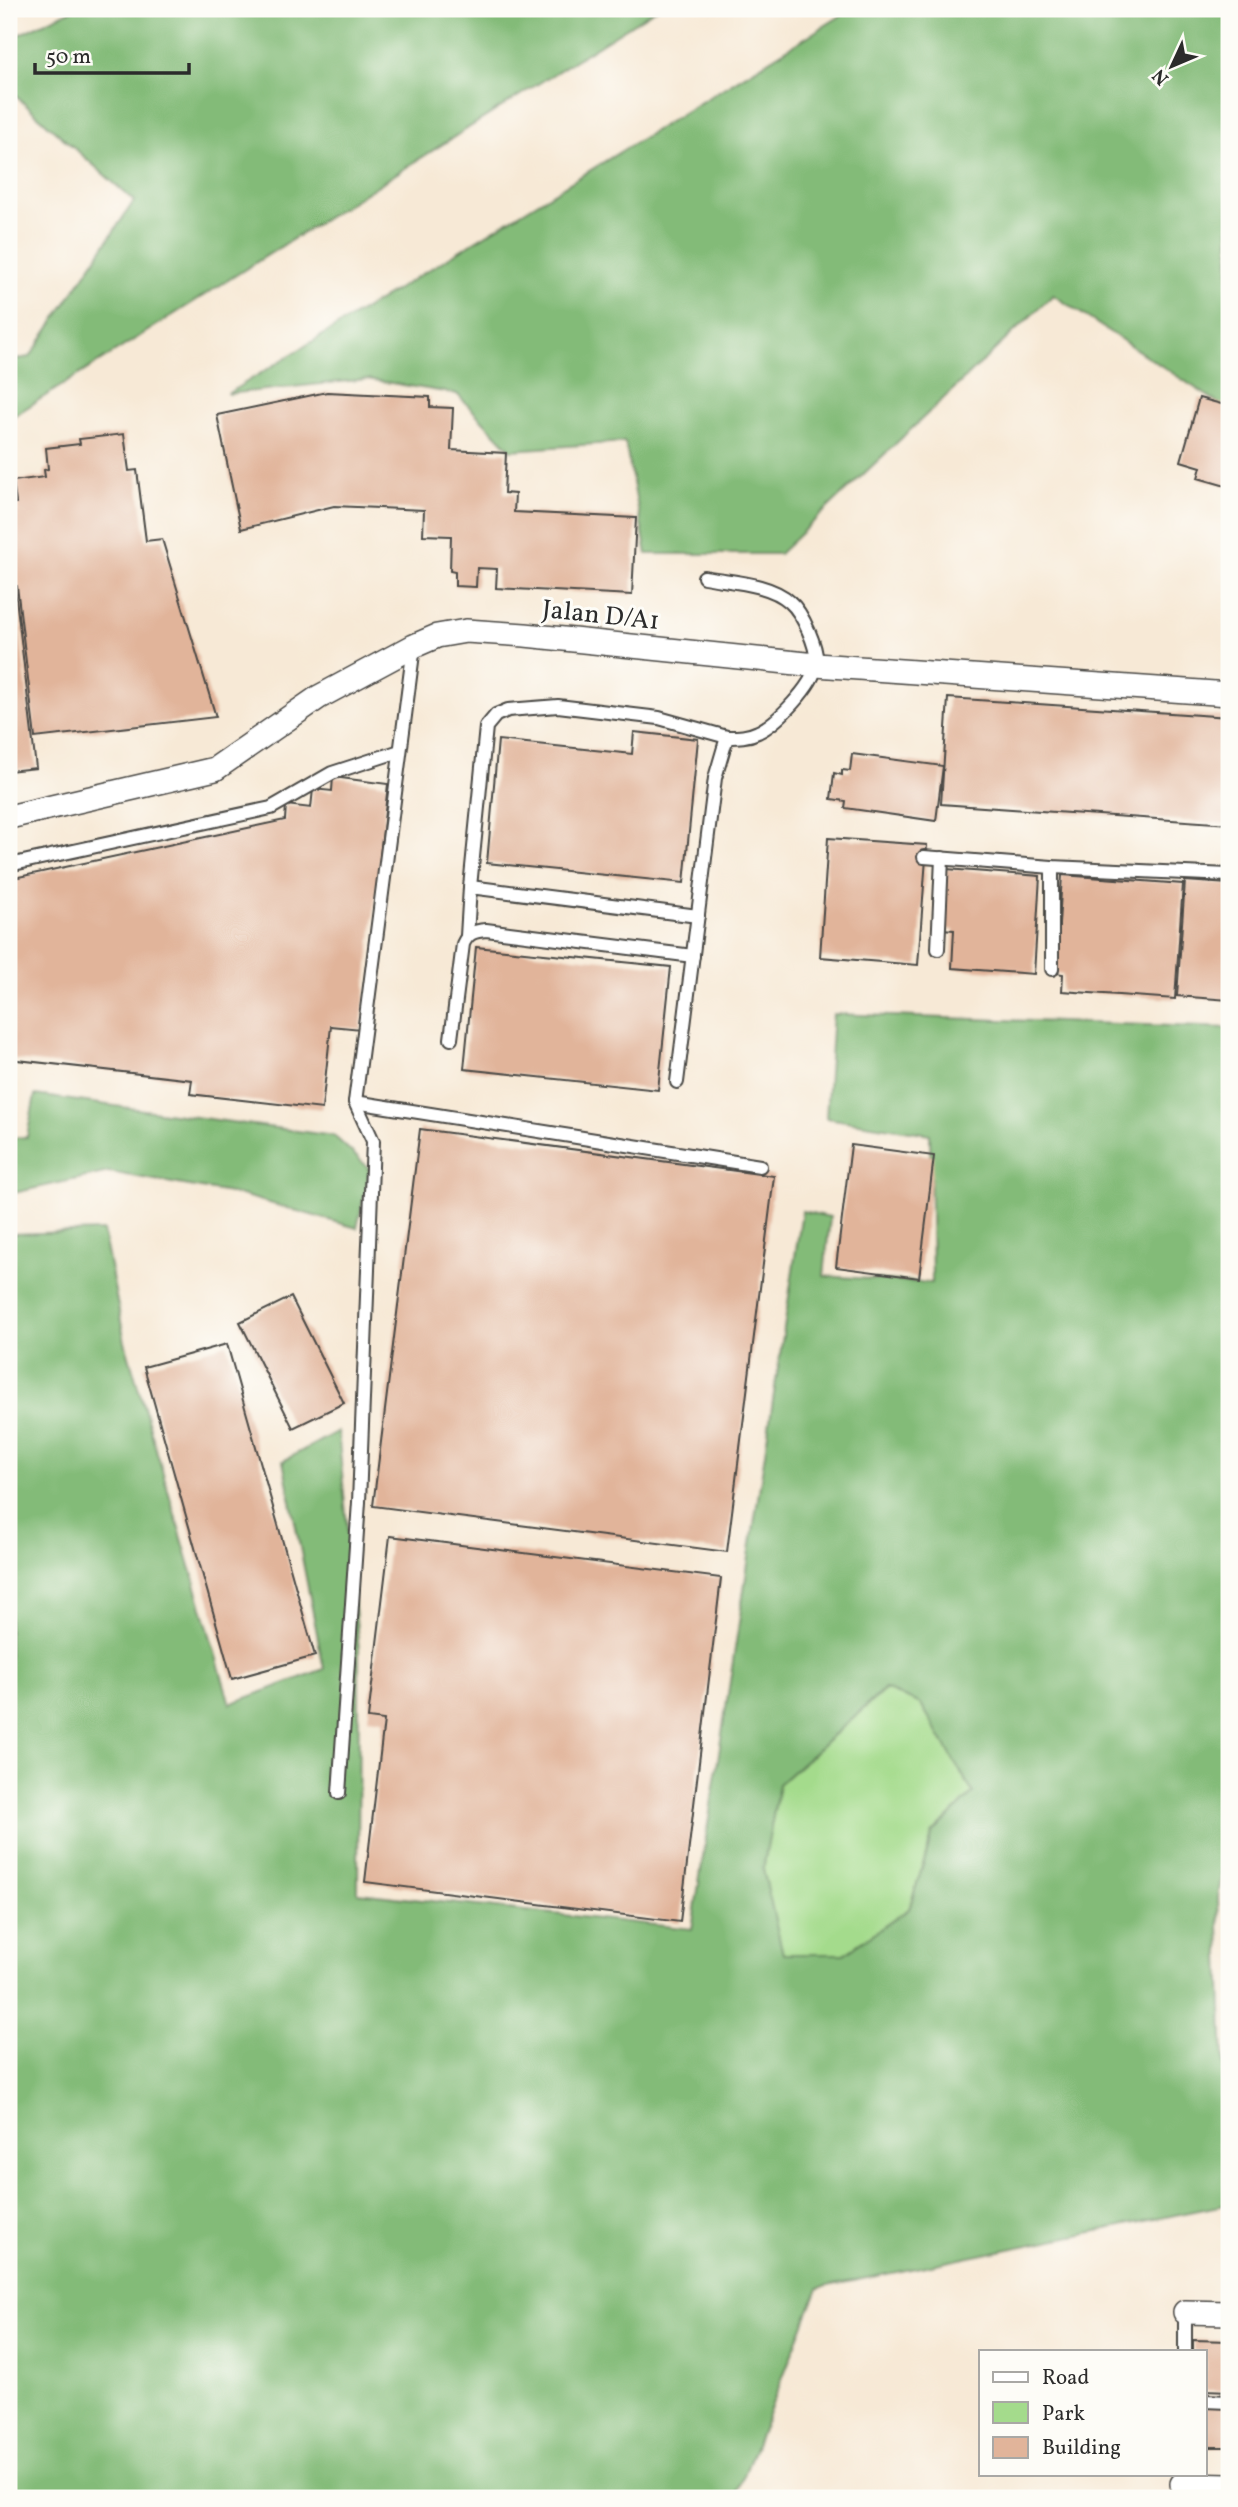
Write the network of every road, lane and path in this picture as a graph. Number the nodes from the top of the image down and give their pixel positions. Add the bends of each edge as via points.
1 (704, 577) dead end
2 (414, 646) junction
3 (816, 665) junction
4 (1229, 694) edge
5 (727, 737) junction
6 (400, 751) junction
7 (9, 817) edge
8 (924, 857) dead end
9 (942, 858) junction
10 (9, 865) edge
11 (1052, 867) junction
12 (1229, 875) edge
13 (470, 887) junction
14 (698, 916) junction
15 (467, 936) junction
16 (938, 949) dead end
17 (693, 956) junction
18 (1052, 969) dead end
19 (451, 1039) dead end
20 (677, 1082) dead end
21 (355, 1102) junction
22 (760, 1166) dead end
23 (339, 1793) dead end
24 (1185, 2312) joint
25 (1229, 2313) edge
26 (1185, 2350) edge
27 (1206, 2401) edge
28 (1229, 2402) edge
29 (1182, 2479) edge
30 (1229, 2486) edge

1 - 3 lane via 762,587 790,601 813,641
2 - 3 street, Jalan D/A1 via 466,631
2 - 6 lane
2 - 7 street, Jalan D/A1 via 319,697 215,769
3 - 4 street, Jalan D/A1
3 - 5 lane via 802,693 760,732
5 - 13 lane via 659,718 558,706 495,715 486,727
5 - 14 lane via 715,778
6 - 10 lane via 332,773 271,808
6 - 21 lane
8 - 9 lane
9 - 11 lane
9 - 16 lane
11 - 12 lane
11 - 18 lane
13 - 14 lane
13 - 15 lane
14 - 17 lane
15 - 17 lane via 486,930
15 - 19 lane
17 - 20 lane
21 - 22 lane
21 - 23 lane via 373,1141 359,1502
24 - 25 street
24 - 26 lane
27 - 28 lane
29 - 30 street

